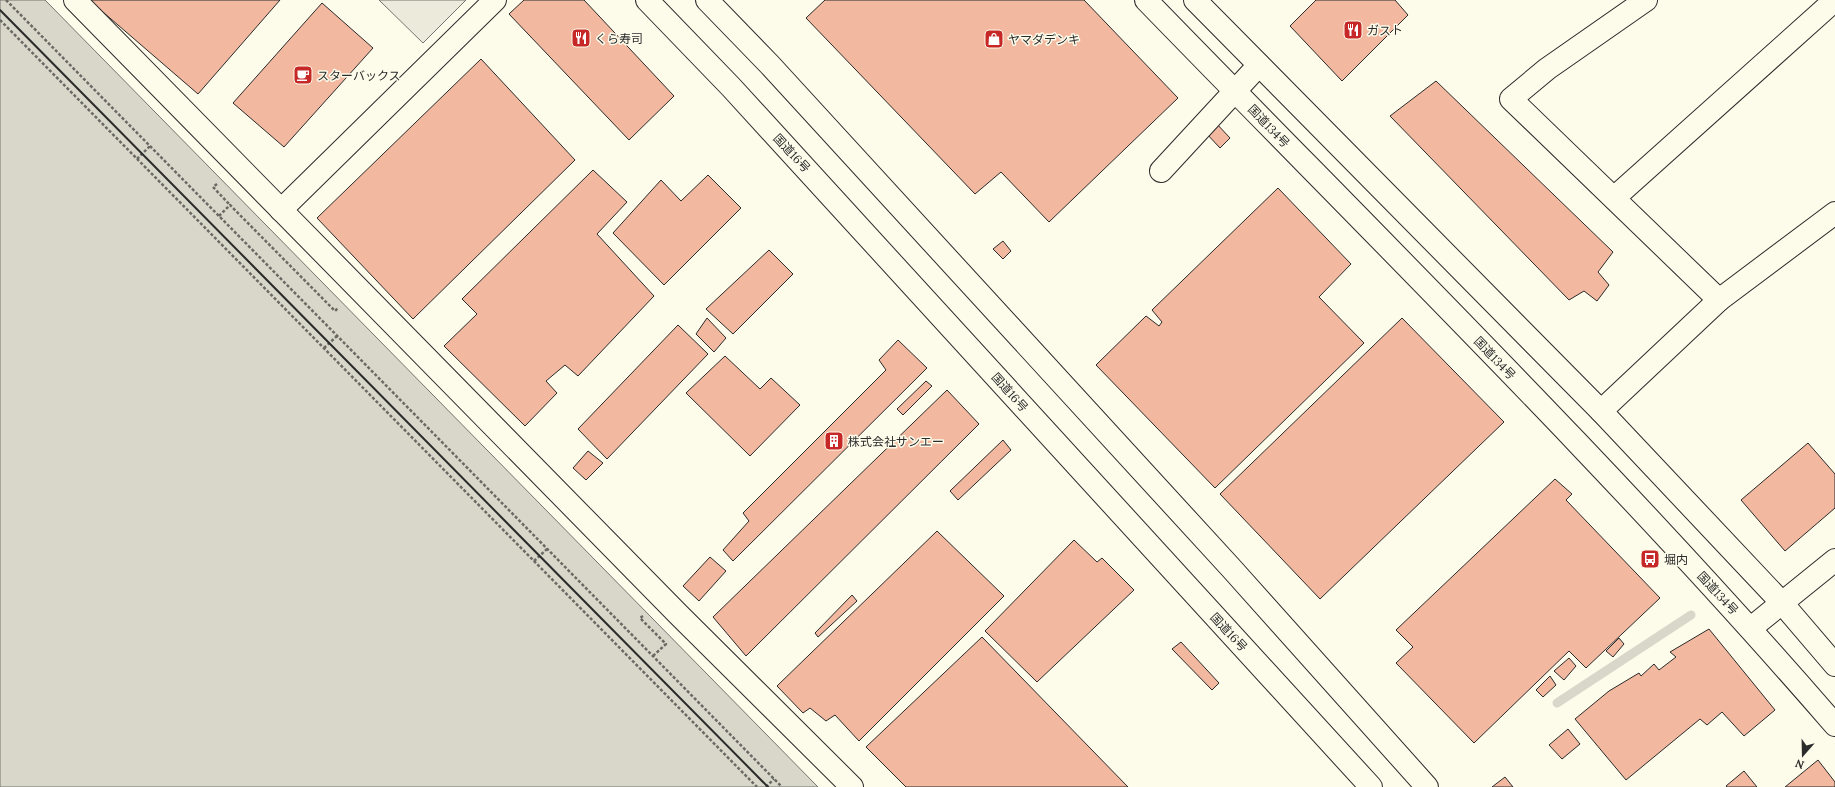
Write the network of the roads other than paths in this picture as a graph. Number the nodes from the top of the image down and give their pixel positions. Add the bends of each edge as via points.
1 (75, 0) edge
2 (495, 0) edge
3 (647, 0) edge
4 (707, 0) edge
5 (1146, 0) edge
6 (1195, 0) edge
7 (1646, 0) edge
8 (1835, 0) edge
9 (1259, 65) junction
10 (1235, 92) junction
11 (1161, 171) dead end
12 (1614, 198) junction
13 (281, 210) junction
14 (1835, 213) edge
15 (1719, 300) junction
16 (1601, 411) junction
17 (1835, 560) edge
18 (1782, 603) junction
19 (1751, 628) junction
20 (1835, 665) edge
21 (1835, 725) edge
22 (852, 787) edge
23 (1371, 787) edge
24 (1427, 787) edge

1 - 13 main road
2 - 13 main road
3 - 23 main road, 国道16号 via 730,87
4 - 24 main road via 770,65
5 - 10 main road, 国道134号
6 - 9 main road
7 - 12 main road via 1547,69 1511,99
8 - 12 main road
9 - 10 main road
9 - 16 main road
10 - 11 main road
10 - 19 main road, 国道134号 via 1554,419
12 - 15 main road
13 - 22 main road
14 - 15 main road
15 - 16 main road
16 - 18 main road
17 - 18 main road
18 - 19 main road
18 - 20 main road
19 - 21 main road, 国道134号

